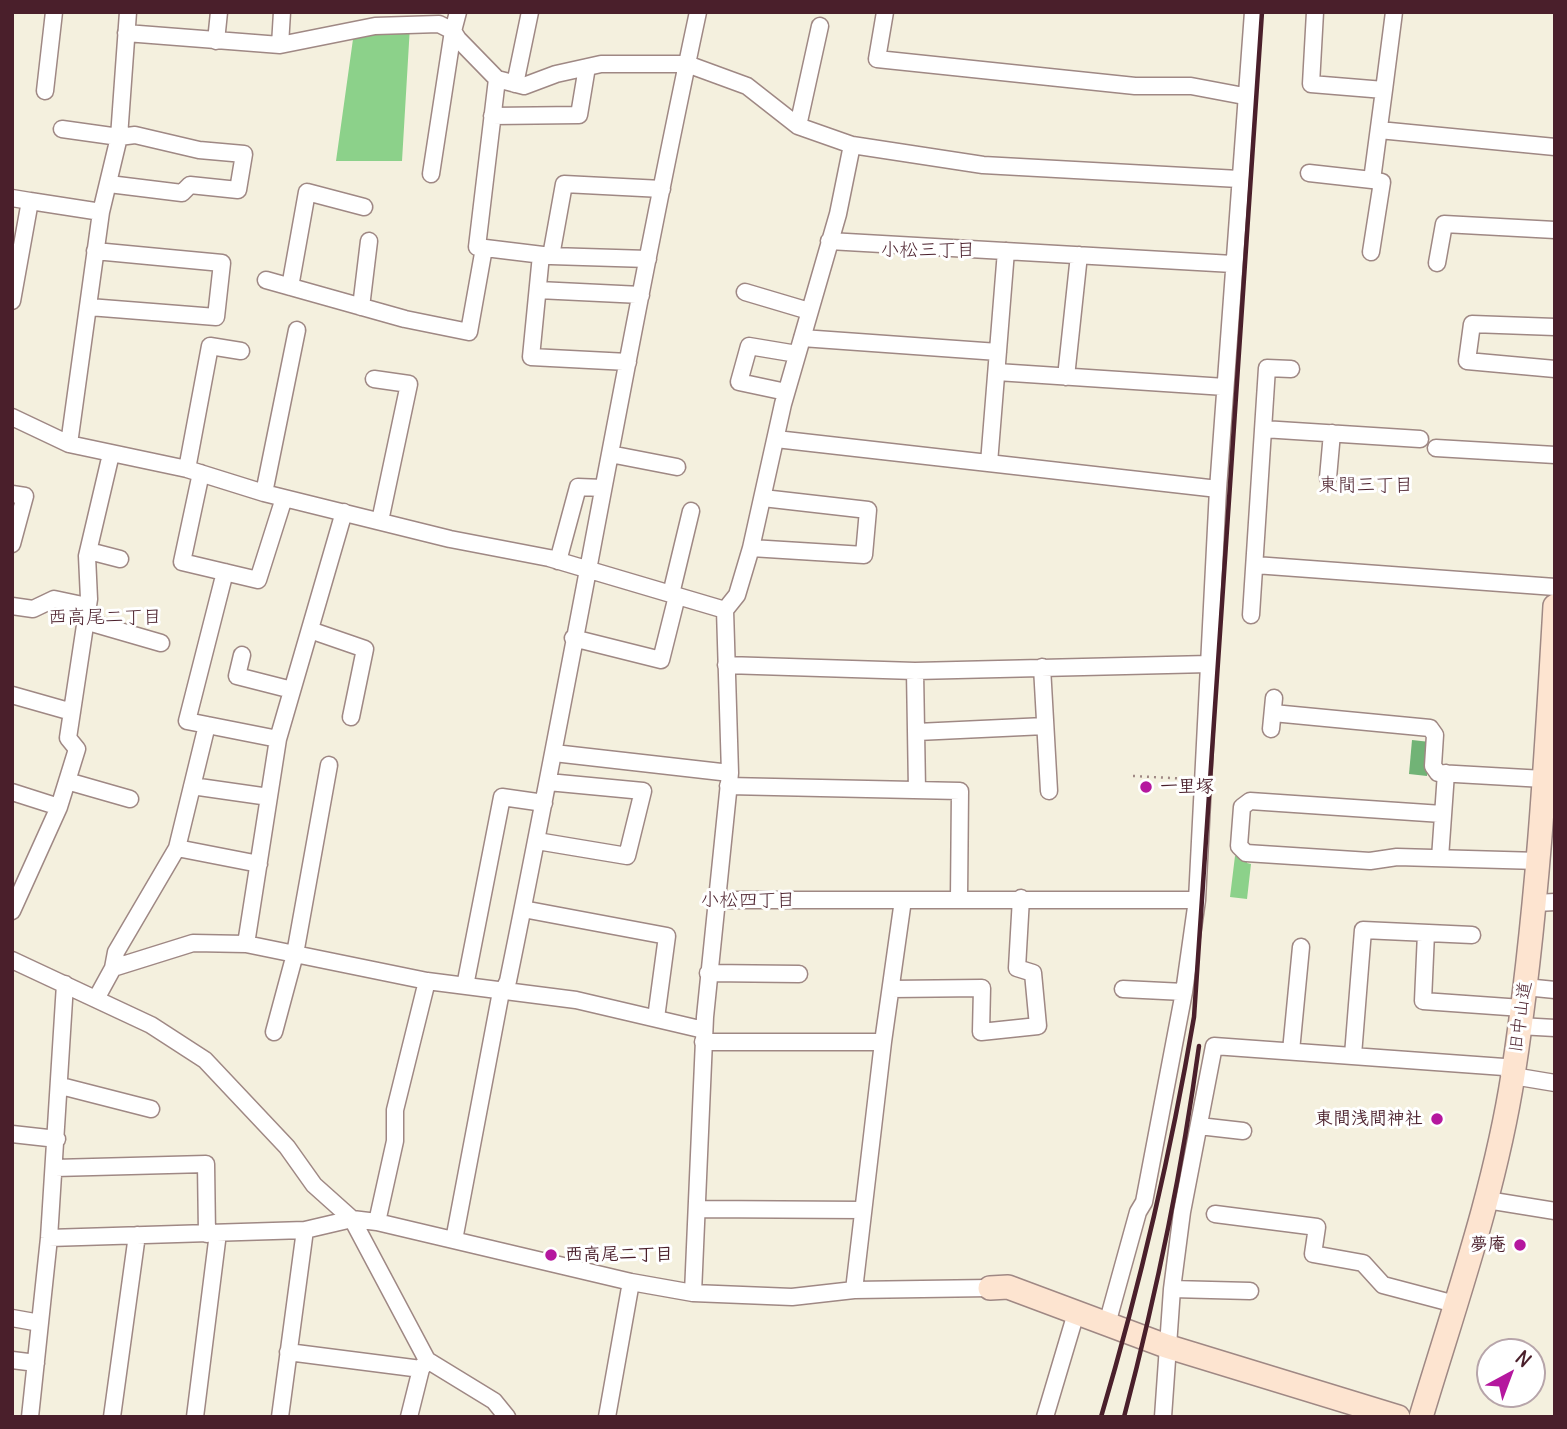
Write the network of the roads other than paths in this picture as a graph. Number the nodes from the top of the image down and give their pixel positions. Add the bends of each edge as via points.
1 (54, 12) edge
2 (128, 12) edge
3 (219, 12) edge
4 (282, 12) edge
5 (458, 12) edge
6 (530, 12) edge
7 (696, 12) edge
8 (885, 12) edge
9 (1315, 12) edge
10 (1394, 12) edge
11 (1248, 13) edge
12 (820, 26) dead end
13 (453, 31) junction
14 (126, 33) junction
15 (216, 41) junction
16 (280, 45) junction
17 (687, 64) junction
18 (587, 67) junction
19 (497, 79) junction
20 (515, 83) junction
21 (1384, 90) junction
22 (45, 91) dead end
23 (1244, 96) junction
24 (492, 116) junction
25 (798, 126) junction
26 (62, 129) dead end
27 (1379, 130) junction
28 (119, 137) junction
29 (852, 145) junction
30 (1555, 147) edge
31 (1309, 173) dead end
32 (431, 174) dead end
33 (1239, 179) junction
34 (1372, 180) junction
35 (109, 184) junction
36 (662, 189) junction
37 (12, 198) edge
38 (30, 201) junction
39 (364, 207) dead end
40 (101, 212) junction
41 (1555, 230) edge
42 (369, 241) dead end
43 (829, 241) junction
44 (484, 248) junction
45 (95, 251) junction
46 (1006, 251) junction
47 (1371, 252) dead end
48 (546, 255) junction
49 (1079, 255) junction
50 (648, 259) junction
51 (1437, 263) dead end
52 (1233, 264) junction
53 (266, 280) dead end
54 (290, 287) junction
55 (538, 290) junction
56 (745, 292) dead end
57 (13, 295) edge
58 (641, 295) junction
59 (89, 307) junction
60 (361, 307) junction
61 (810, 311) junction
62 (1555, 327) edge
63 (297, 330) dead end
64 (802, 338) junction
65 (241, 351) dead end
66 (998, 352) junction
67 (797, 354) junction
68 (628, 362) junction
69 (1291, 369) dead end
70 (1555, 369) edge
71 (997, 372) junction
72 (1066, 377) junction
73 (374, 379) dead end
74 (1225, 387) junction
75 (786, 392) junction
76 (12, 417) edge
77 (1263, 429) junction
78 (1332, 433) junction
79 (776, 439) junction
80 (1420, 439) dead end
81 (69, 444) junction
82 (1436, 448) dead end
83 (111, 454) junction
84 (610, 454) junction
85 (1555, 456) edge
86 (989, 463) junction
87 (677, 467) dead end
88 (194, 471) junction
89 (1328, 478) dead end
90 (603, 488) junction
91 (1218, 489) junction
92 (264, 493) junction
93 (12, 494) edge
94 (284, 498) junction
95 (763, 498) junction
96 (691, 511) dead end
97 (344, 512) junction
98 (380, 521) junction
99 (12, 544) edge
100 (751, 548) junction
101 (89, 551) junction
102 (120, 559) dead end
103 (558, 561) junction
104 (1255, 565) junction
105 (587, 569) junction
106 (225, 572) junction
107 (1555, 587) edge
108 (674, 595) junction
109 (12, 606) edge
110 (1555, 606) edge
111 (725, 610) junction
112 (86, 614) junction
113 (1251, 615) dead end
114 (310, 630) junction
115 (573, 638) junction
116 (161, 643) dead end
117 (242, 655) dead end
118 (1209, 664) junction
119 (726, 665) junction
120 (1042, 667) junction
121 (915, 671) junction
122 (292, 690) junction
123 (12, 695) edge
124 (72, 712) junction
125 (1272, 713) dead end
126 (351, 717) dead end
127 (207, 725) junction
128 (1045, 726) junction
129 (917, 732) junction
130 (1551, 733) edge
131 (278, 739) junction
132 (554, 754) junction
133 (329, 765) dead end
134 (1446, 773) junction
135 (1544, 779) junction
136 (67, 780) junction
137 (729, 780) junction
138 (548, 782) junction
139 (192, 786) junction
140 (917, 790) junction
141 (1049, 790) dead end
142 (12, 792) edge
143 (269, 797) junction
144 (130, 799) dead end
145 (544, 803) junction
146 (59, 807) junction
147 (1442, 814) junction
148 (537, 841) junction
149 (177, 848) junction
150 (1440, 858) junction
151 (1539, 861) junction
152 (259, 864) junction
153 (959, 898) junction
154 (1021, 898) junction
155 (714, 900) junction
156 (903, 900) junction
157 (1196, 900) junction
158 (1545, 902) edge
159 (523, 909) junction
160 (12, 911) edge
161 (1426, 933) junction
162 (1472, 935) dead end
163 (246, 944) junction
164 (1301, 947) dead end
165 (295, 954) junction
166 (12, 960) edge
167 (113, 968) junction
168 (708, 974) junction
169 (799, 974) dead end
170 (427, 981) junction
171 (65, 984) junction
172 (464, 986) junction
173 (891, 989) junction
174 (1123, 989) dead end
175 (504, 990) junction
176 (1555, 990) edge
177 (1184, 992) junction
178 (96, 999) junction
179 (1522, 1007) junction
180 (656, 1018) junction
181 (1555, 1028) edge
182 (274, 1032) dead end
183 (703, 1036) junction
184 (883, 1042) junction
185 (1291, 1051) junction
186 (1353, 1055) junction
187 (1513, 1076) junction
188 (1555, 1083) edge
189 (61, 1086) junction
190 (151, 1109) dead end
191 (1199, 1126) junction
192 (1243, 1131) dead end
193 (12, 1134) edge
194 (57, 1139) junction
195 (55, 1168) junction
196 (1487, 1200) junction
197 (697, 1209) junction
198 (863, 1210) junction
199 (1555, 1211) edge
200 (1215, 1214) dead end
201 (352, 1219) junction
202 (377, 1222) junction
203 (304, 1230) junction
204 (212, 1234) junction
205 (137, 1235) junction
206 (50, 1238) junction
207 (454, 1240) junction
208 (631, 1282) junction
209 (990, 1288) joint
210 (1172, 1289) junction
211 (854, 1290) junction
212 (1250, 1291) dead end
213 (693, 1293) junction
214 (1455, 1304) junction
215 (1076, 1312) junction
216 (12, 1318) edge
217 (40, 1323) junction
218 (1107, 1324) junction
219 (1166, 1346) junction
220 (288, 1352) junction
221 (12, 1360) edge
222 (36, 1363) junction
223 (424, 1364) junction
224 (30, 1417) edge
225 (112, 1417) edge
226 (195, 1417) edge
227 (280, 1417) edge
228 (409, 1417) edge
229 (507, 1417) edge
230 (607, 1417) edge
231 (1045, 1417) edge
232 (1163, 1417) edge
233 (1398, 1417) edge
234 (1421, 1417) edge

1 - 22 street
2 - 14 street
3 - 15 street
4 - 16 street
5 - 13 street
6 - 20 street
7 - 17 street
8 - 23 street via 877,59 1135,86 1191,86
9 - 21 street via 1311,84
10 - 21 street
11 - 23 street
12 - 25 street
13 - 16 street via 439,24 375,26
13 - 19 street
13 - 32 street
14 - 15 street
14 - 28 street
15 - 16 street
17 - 18 street
17 - 25 street via 747,86
17 - 36 street
18 - 20 street via 524,86
18 - 24 street via 579,115
19 - 20 street
19 - 24 street
21 - 27 street
23 - 33 street
24 - 44 street via 477,247
25 - 29 street
26 - 28 street
27 - 30 street
27 - 34 street
28 - 35 street
28 - 35 street via 135,135 199,150 244,154 238,190 190,185 182,193
29 - 33 street via 983,165
29 - 43 street
31 - 34 street
33 - 52 street
34 - 47 street via 1382,182
35 - 40 street
36 - 48 street via 564,184
36 - 50 street
37 - 38 street
38 - 40 street
38 - 57 street
39 - 54 street via 307,192
40 - 45 street
41 - 51 street via 1444,224
42 - 60 street
43 - 46 street
43 - 61 street
44 - 48 street
44 - 60 street via 469,332
45 - 59 street
45 - 59 street via 222,263 216,317
46 - 49 street
46 - 66 street
48 - 50 street
48 - 55 street
49 - 52 street
49 - 72 street
50 - 58 street
52 - 74 street
53 - 54 street
54 - 60 street
55 - 58 street
55 - 68 street via 531,357
56 - 61 street
58 - 68 street
59 - 81 street
61 - 64 street
62 - 70 street via 1472,324 1467,361
63 - 92 street
64 - 66 street
64 - 67 street
65 - 88 street via 210,346
66 - 71 street
67 - 75 street
67 - 75 street via 749,346 739,382
68 - 84 street
69 - 77 street via 1267,368
71 - 72 street
71 - 86 street
72 - 74 street
73 - 98 street via 408,384
74 - 91 street
75 - 79 street
76 - 81 street
77 - 78 street
77 - 104 street
78 - 80 street
78 - 89 street
79 - 86 street
79 - 95 street
81 - 83 street
82 - 85 street
83 - 88 street
83 - 101 street
84 - 87 street
84 - 90 street
86 - 91 street
88 - 92 street
88 - 106 street via 183,562
90 - 103 street via 578,487
90 - 105 street
91 - 118 street
92 - 94 street
93 - 99 street via 25,496
94 - 97 street
94 - 106 street via 258,580
95 - 100 street
95 - 100 street via 867,510 864,555
96 - 108 street
97 - 98 street
97 - 114 street
98 - 103 street
100 - 111 street via 737,595
101 - 102 street
101 - 112 street
103 - 105 street
104 - 107 street
104 - 113 street
105 - 108 street
105 - 115 street
106 - 127 street via 187,721
108 - 111 street
108 - 115 street via 661,660
109 - 112 street via 33,609 54,599
110 - 130 main road, 旧中山道
111 - 119 street
112 - 116 street
112 - 124 street
114 - 122 street
114 - 126 street via 365,649
115 - 132 street
117 - 122 street via 237,676
118 - 120 street
118 - 157 street
119 - 121 street
119 - 137 street
120 - 121 street
120 - 128 street
121 - 129 street
122 - 131 street
123 - 124 street
124 - 136 street via 68,738 77,749
125 - 134 street via 1430,728 1435,735 1433,766 1438,773
127 - 131 street
127 - 139 street
128 - 129 street
128 - 141 street
129 - 140 street
130 - 135 main road, 旧中山道
131 - 143 street
132 - 137 street
132 - 138 street
133 - 165 street
134 - 135 street
134 - 147 street
135 - 151 main road, 旧中山道
136 - 144 street
136 - 146 street
137 - 140 street
137 - 155 street
138 - 145 street
138 - 148 street via 643,791 627,856
139 - 143 street
139 - 149 street
140 - 153 street via 960,791
142 - 146 street
143 - 152 street
145 - 148 street
145 - 172 street via 502,797
146 - 160 street
147 - 150 street
147 - 150 street via 1250,801 1242,807 1240,846 1246,853 1370,861
148 - 159 street
149 - 152 street
149 - 167 street via 116,952
150 - 151 street
151 - 158 main road, 旧中山道
152 - 163 street
153 - 154 street
153 - 156 street
154 - 157 street
154 - 173 street via 1017,968 1033,973 1038,1026 981,1032 982,988
155 - 156 street
155 - 168 street
156 - 173 street
157 - 177 street
158 - 179 main road, 旧中山道
159 - 175 street
159 - 180 street via 667,936
161 - 162 street
161 - 179 street via 1423,1001
161 - 186 street via 1363,930
163 - 165 street
163 - 167 street via 193,943
164 - 185 street
165 - 170 street
165 - 182 street
166 - 171 street
167 - 178 street
168 - 169 street
168 - 183 street
170 - 172 street
170 - 202 street via 395,1110 395,1141
171 - 178 street
171 - 189 street
172 - 175 street
173 - 184 street
174 - 177 street
175 - 180 street
175 - 207 street
176 - 179 street
177 - 218 street via 1144,1202
178 - 201 street via 205,1060 287,1147 314,1185
179 - 181 street
179 - 187 main road, 旧中山道
180 - 183 street
183 - 184 street
183 - 197 street
184 - 198 street
185 - 186 street
185 - 191 street via 1214,1046
186 - 187 street via 1504,1067
187 - 188 street
187 - 196 main road, 旧中山道
189 - 190 street
189 - 194 street
191 - 192 street
191 - 210 street
193 - 194 street
194 - 195 street
195 - 204 street via 206,1164
195 - 206 street
196 - 199 street
196 - 214 main road, 旧中山道
197 - 198 street
197 - 213 street
198 - 211 street
200 - 214 street via 1317,1227 1313,1254 1363,1263 1383,1285
201 - 202 street
201 - 203 street
201 - 223 street
202 - 207 street
203 - 204 street
203 - 220 street
204 - 205 street
204 - 226 street
205 - 206 street
205 - 225 street
206 - 217 street
207 - 208 street
208 - 213 street
208 - 230 street
209 - 211 street
209 - 215 main road via 1007,1287
210 - 212 street
210 - 219 street
211 - 213 street via 792,1297
214 - 234 main road, 旧中山道
215 - 218 main road
215 - 231 street
216 - 217 street
217 - 222 street
218 - 219 main road
219 - 232 street
219 - 233 main road
220 - 223 street
220 - 227 street
221 - 222 street
222 - 224 street
223 - 228 street
223 - 229 street via 494,1401

